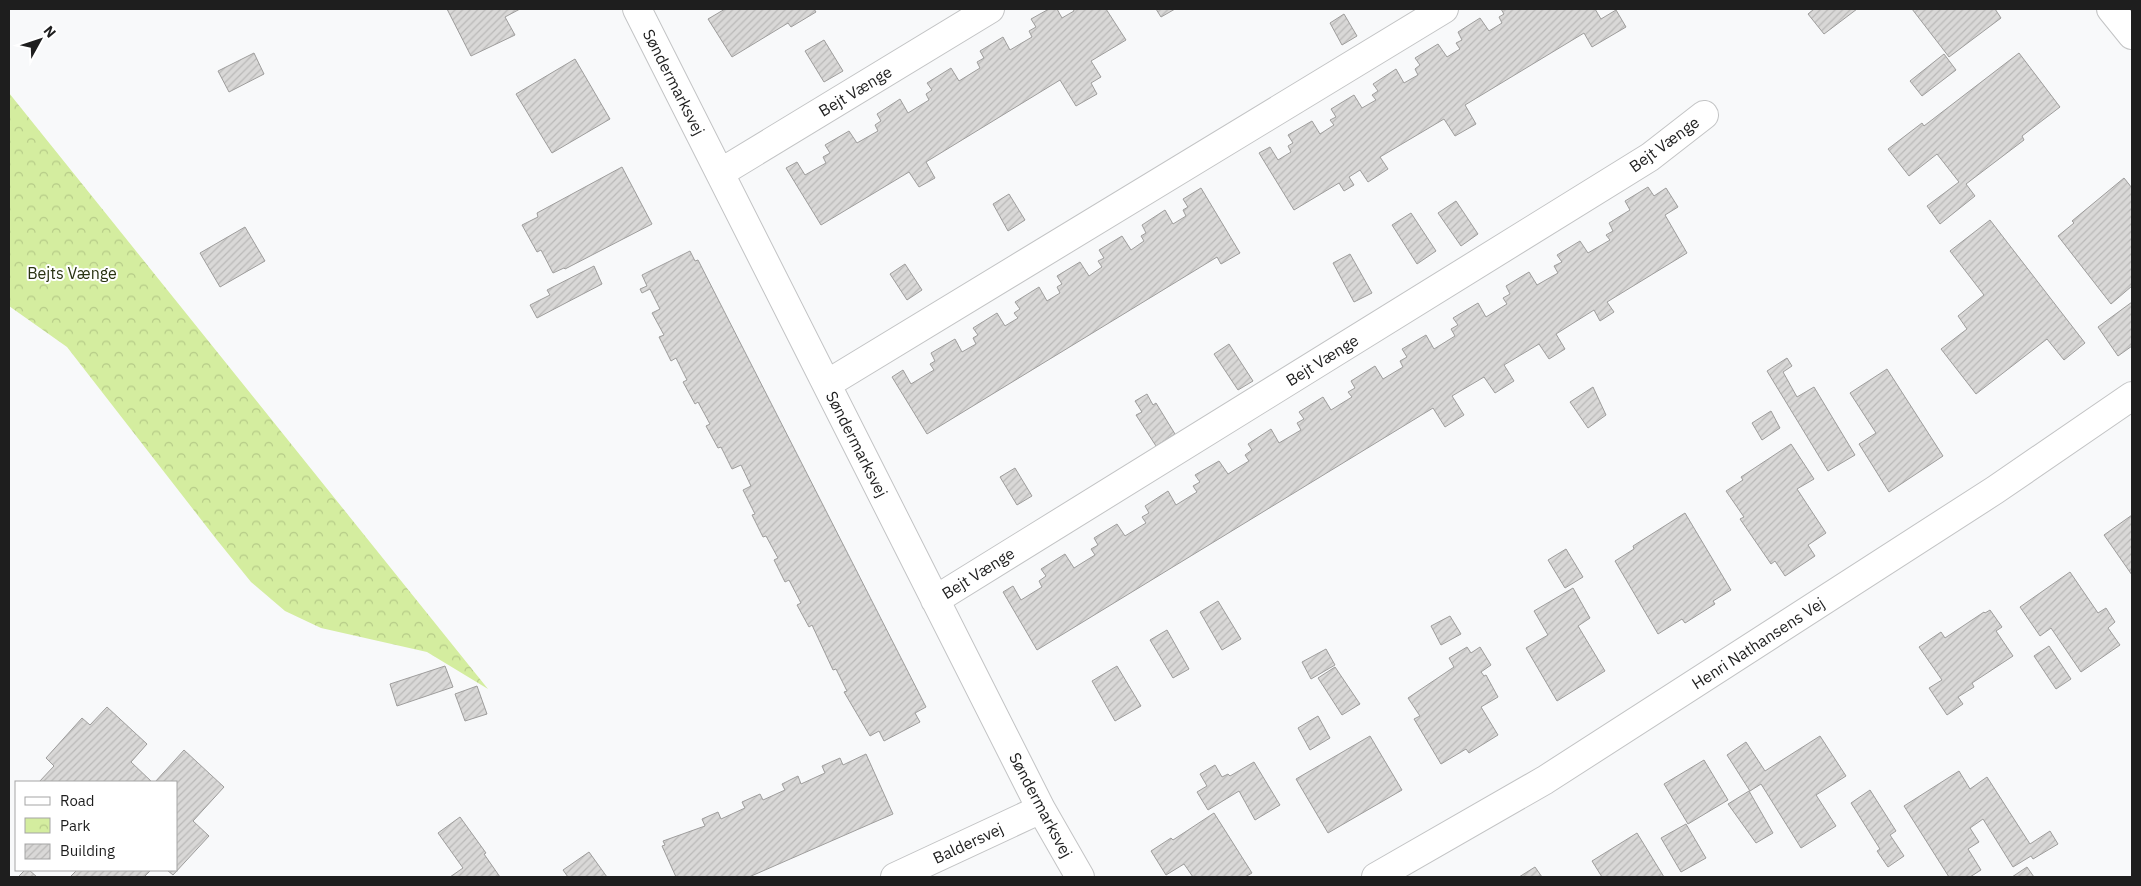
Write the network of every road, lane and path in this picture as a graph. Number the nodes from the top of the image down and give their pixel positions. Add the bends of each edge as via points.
1 (637, 9) edge
2 (990, 9) edge
3 (1444, 9) edge
4 (2111, 9) edge
5 (2132, 35) edge
6 (1704, 115) dead end
7 (720, 173) junction
8 (827, 384) junction
9 (2132, 396) edge
10 (936, 600) junction
11 (1041, 809) junction
12 (896, 877) edge
13 (1080, 877) edge
14 (1376, 877) edge

1 - 7 street, Søndermarksvej
2 - 7 street, Bejt Vænge
3 - 8 street
4 - 5 street
6 - 10 street, Bejt Vænge via 1650,157
7 - 8 street, Søndermarksvej
8 - 10 street, Søndermarksvej
9 - 14 street, Henri Nathansens Vej via 1995,490 1545,780
10 - 11 street, Søndermarksvej
11 - 12 street, Baldersvej
11 - 13 street, Søndermarksvej

